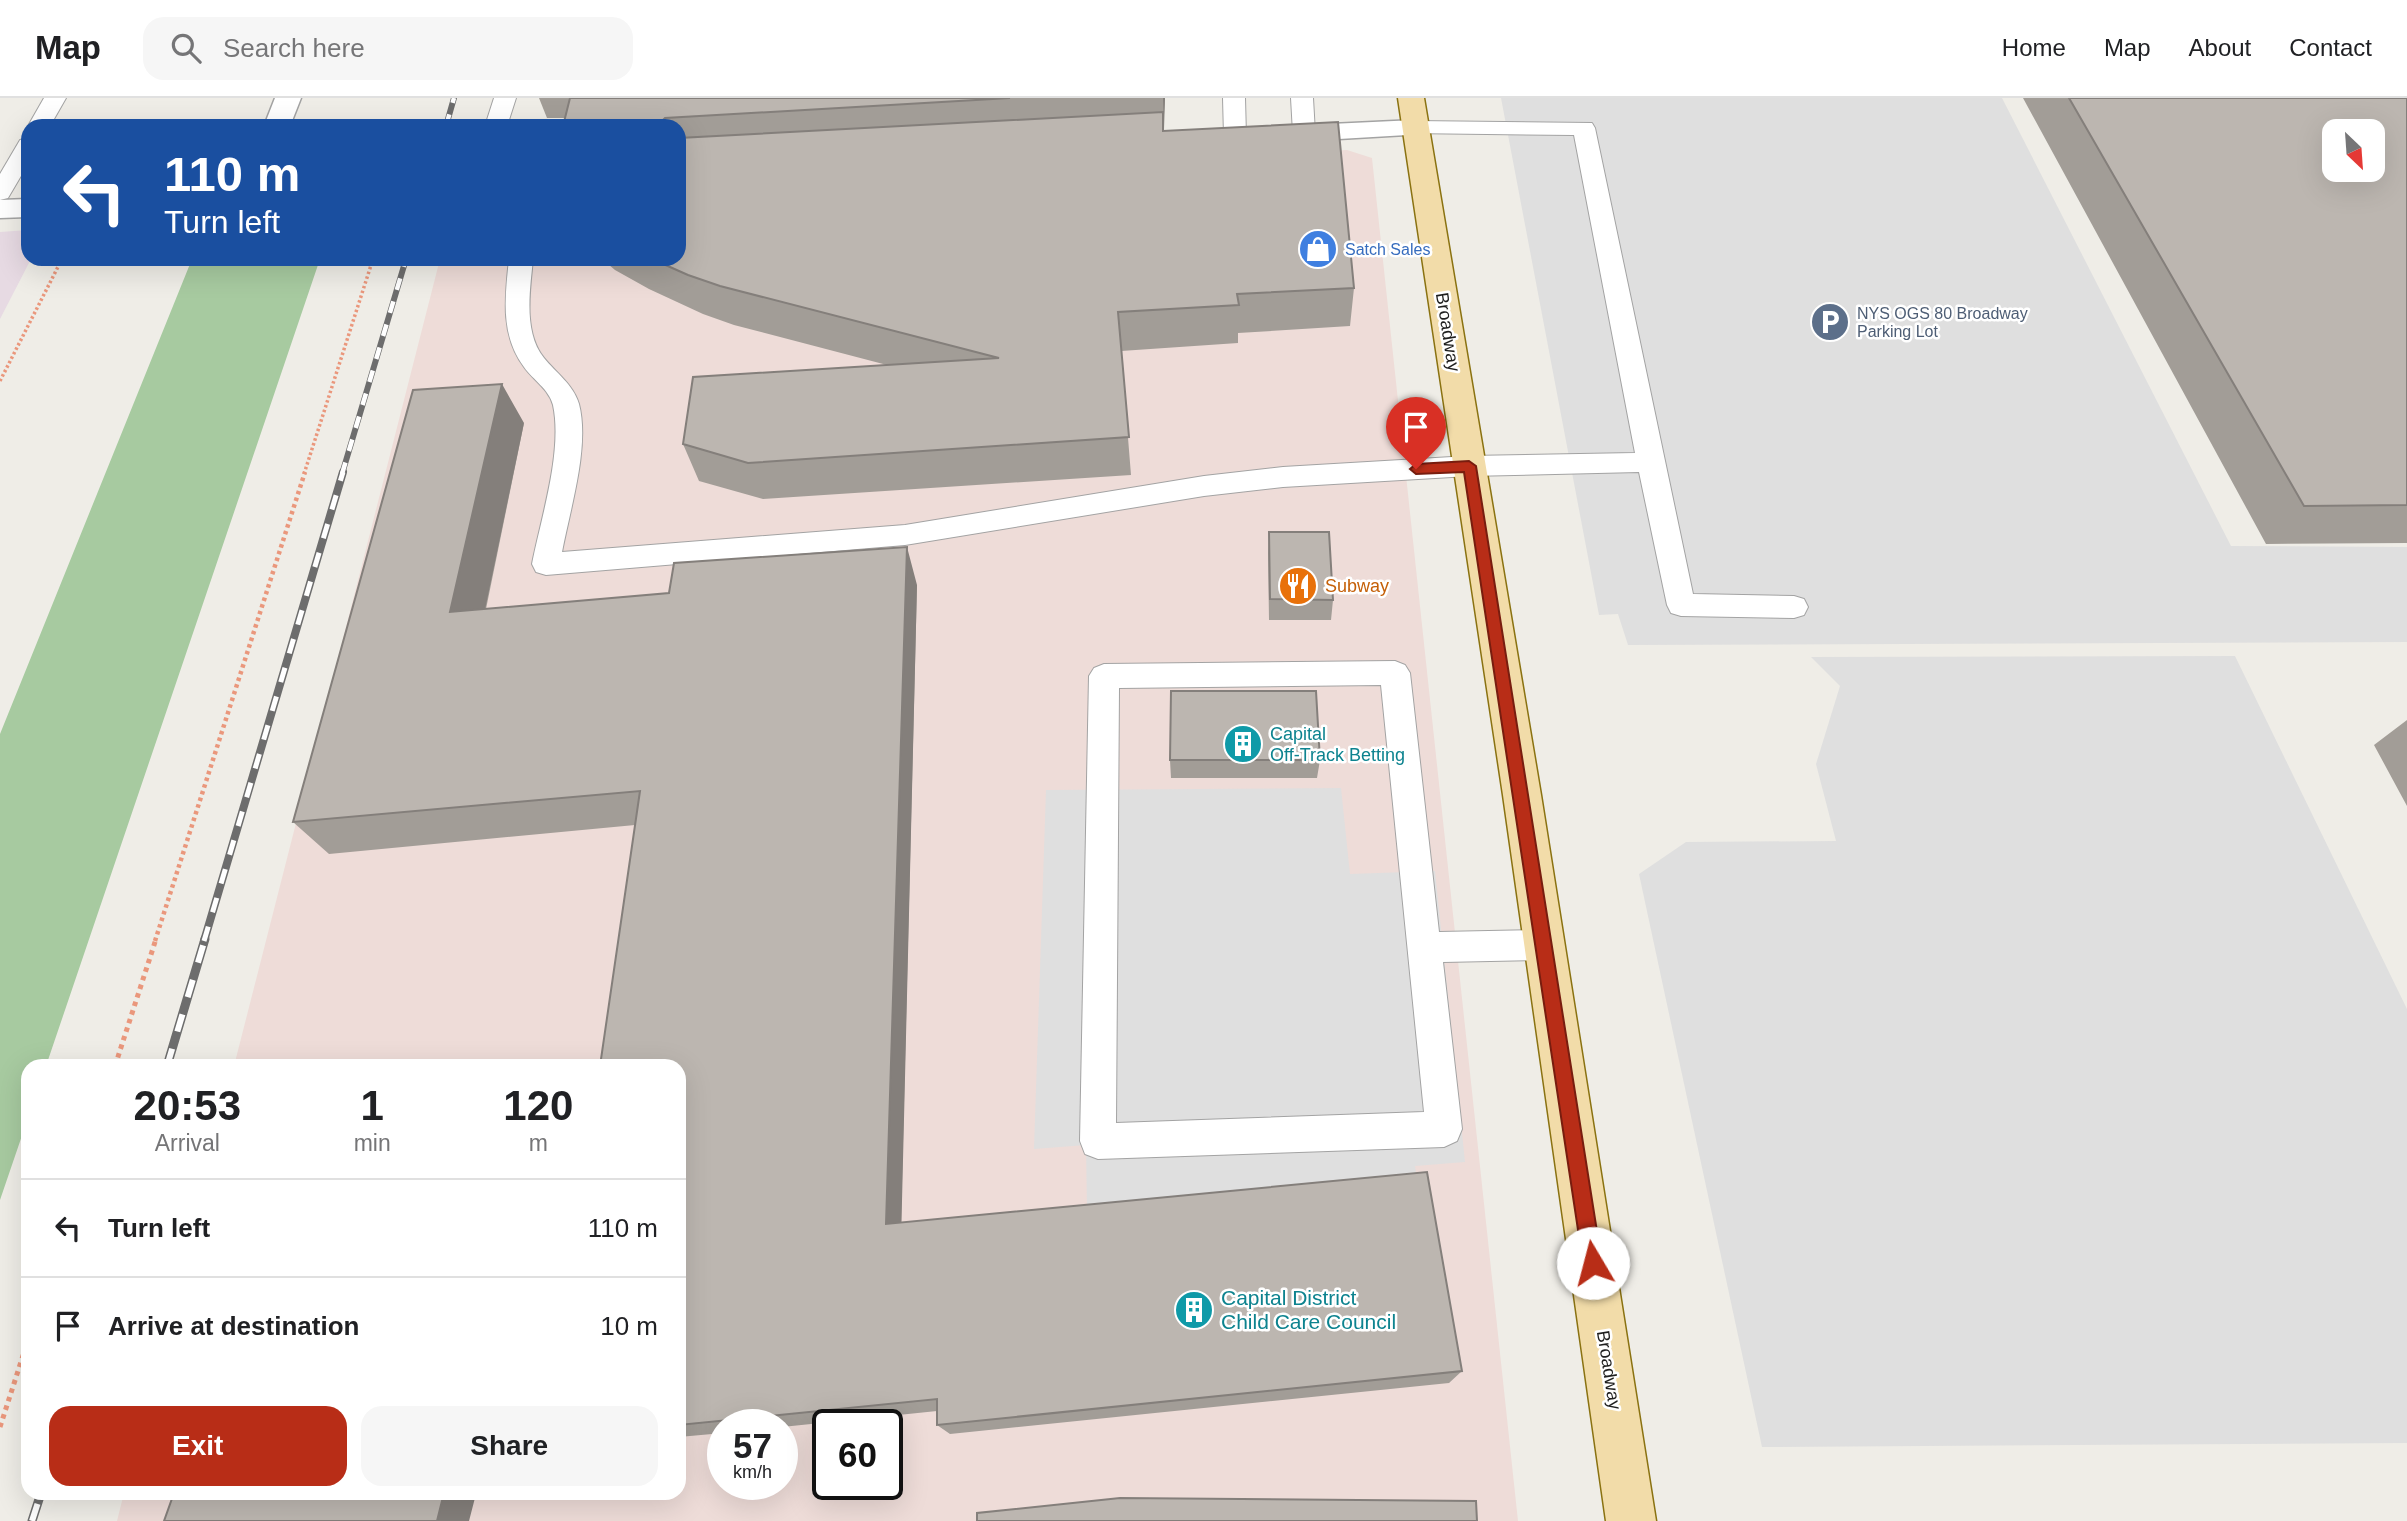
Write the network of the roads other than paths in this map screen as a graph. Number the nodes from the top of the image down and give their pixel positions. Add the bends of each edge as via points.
1 (55, 98) edge
2 (288, 98) edge
3 (505, 98) edge
4 (1234, 98) edge
5 (1302, 98) edge
6 (1413, 113) edge
7 (43, 119) edge
8 (280, 119) edge
9 (498, 119) edge
10 (1304, 133) junction
11 (1224, 136) joint
12 (21, 157) edge
13 (0, 193) edge
14 (21, 208) edge
15 (0, 209) edge
16 (520, 266) edge
17 (1650, 462) junction
18 (1469, 466) junction
19 (1794, 607) dead end
20 (1545, 945) junction
21 (1424, 947) junction
22 (1631, 1521) edge

1 - 7 lane
2 - 8 street
3 - 9 lane
4 - 11 lane
5 - 10 lane
6 - 10 street
6 - 17 lane via 1584,128
6 - 18 main road, Broadway
10 - 11 street
12 - 13 lane
14 - 15 street
16 - 18 lane via 523,344 567,406 568,440 546,564 905,535 1204,486
17 - 18 lane
17 - 19 lane via 1681,605
18 - 20 main road, Broadway
20 - 21 lane
20 - 22 main road, Broadway
21 - 21 lane via 1444,1129 1098,1141 1104,676 1395,673

